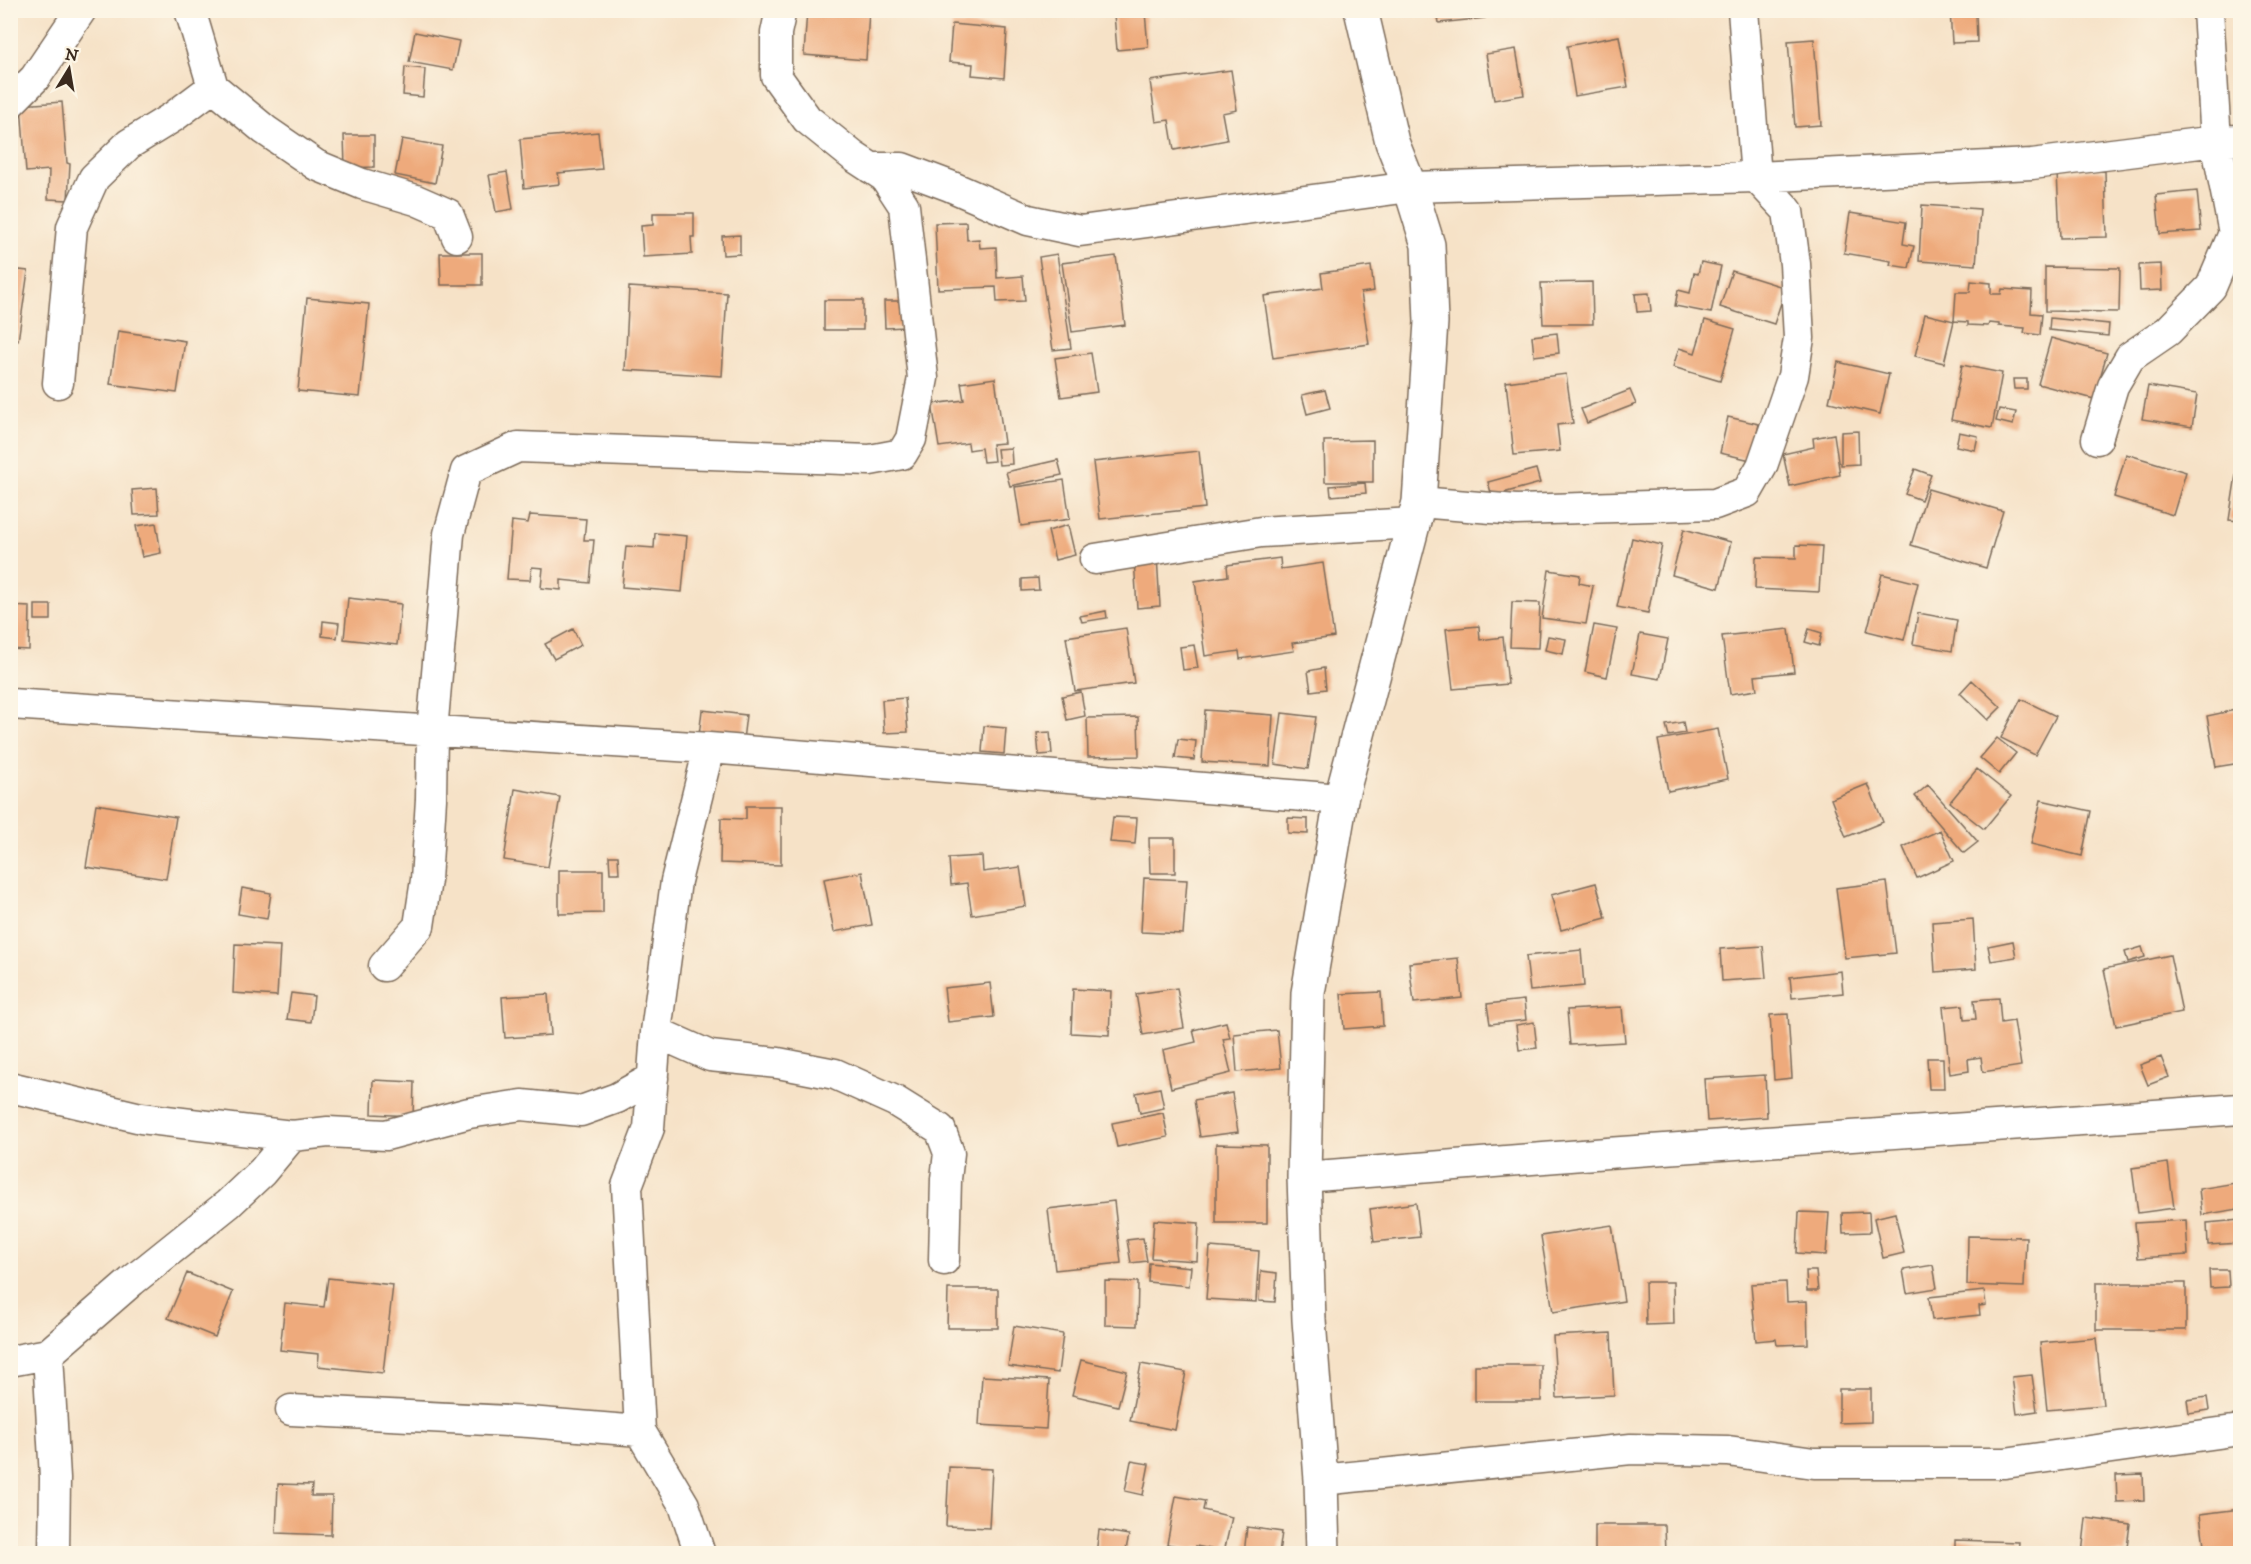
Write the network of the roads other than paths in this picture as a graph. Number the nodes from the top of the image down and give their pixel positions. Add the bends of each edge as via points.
1 (81, 10) edge
2 (190, 10) edge
3 (781, 10) edge
4 (1361, 10) edge
5 (1743, 10) edge
6 (2208, 10) edge
7 (213, 87) junction
8 (10, 103) edge
9 (2228, 140) edge
10 (871, 168) junction
11 (1756, 177) junction
12 (1410, 187) junction
13 (457, 237) dead end
14 (58, 383) dead end
15 (2097, 439) dead end
16 (1416, 513) junction
17 (1095, 559) dead end
18 (10, 704) edge
19 (432, 732) junction
20 (709, 748) junction
21 (1341, 799) junction
22 (384, 966) dead end
23 (656, 1032) junction
24 (653, 1078) junction
25 (10, 1087) edge
26 (2241, 1109) edge
27 (292, 1136) junction
28 (1304, 1177) junction
29 (944, 1260) dead end
30 (48, 1354) junction
31 (10, 1361) edge
32 (291, 1410) dead end
33 (2241, 1430) edge
34 (640, 1431) junction
35 (1321, 1480) junction
36 (54, 1554) edge
37 (700, 1554) edge
38 (1323, 1554) edge

1 - 8 street via 35,78
2 - 7 street
3 - 10 street via 776,33 776,76 807,119
4 - 12 main road via 1392,142
5 - 11 street
6 - 9 street
7 - 13 street via 316,165 448,214
7 - 14 street via 129,144 94,178 72,227
9 - 11 street via 2032,164
9 - 15 street via 2234,233 2211,287 2168,331 2130,357 2114,386
10 - 12 street via 902,168 1028,220 1080,231
10 - 19 street via 885,177 904,206 915,290 923,378 911,439 902,454 870,460 518,447 466,471 449,534
11 - 12 street
11 - 16 street via 1788,211 1799,338 1793,376 1762,466 1747,492 1715,504
12 - 16 main road via 1428,245 1431,322
16 - 17 street via 1261,532
16 - 21 main road
18 - 19 street
19 - 20 street
19 - 22 street via 426,880 419,926
20 - 21 street
20 - 23 street via 676,881
21 - 28 main road via 1308,993
23 - 24 street
23 - 29 street via 710,1056 835,1074 895,1101 940,1129 949,1153
24 - 27 street via 617,1098 580,1111 522,1105 469,1113 386,1135 328,1132
24 - 34 street via 649,1128 627,1186
25 - 27 street via 141,1118
26 - 28 street
27 - 30 street via 228,1204
28 - 35 main road via 1309,1320
30 - 31 street
30 - 36 street via 55,1478
32 - 34 street
33 - 35 street via 2005,1463 1814,1463 1728,1450 1631,1449
34 - 37 street via 684,1505
35 - 38 main road

